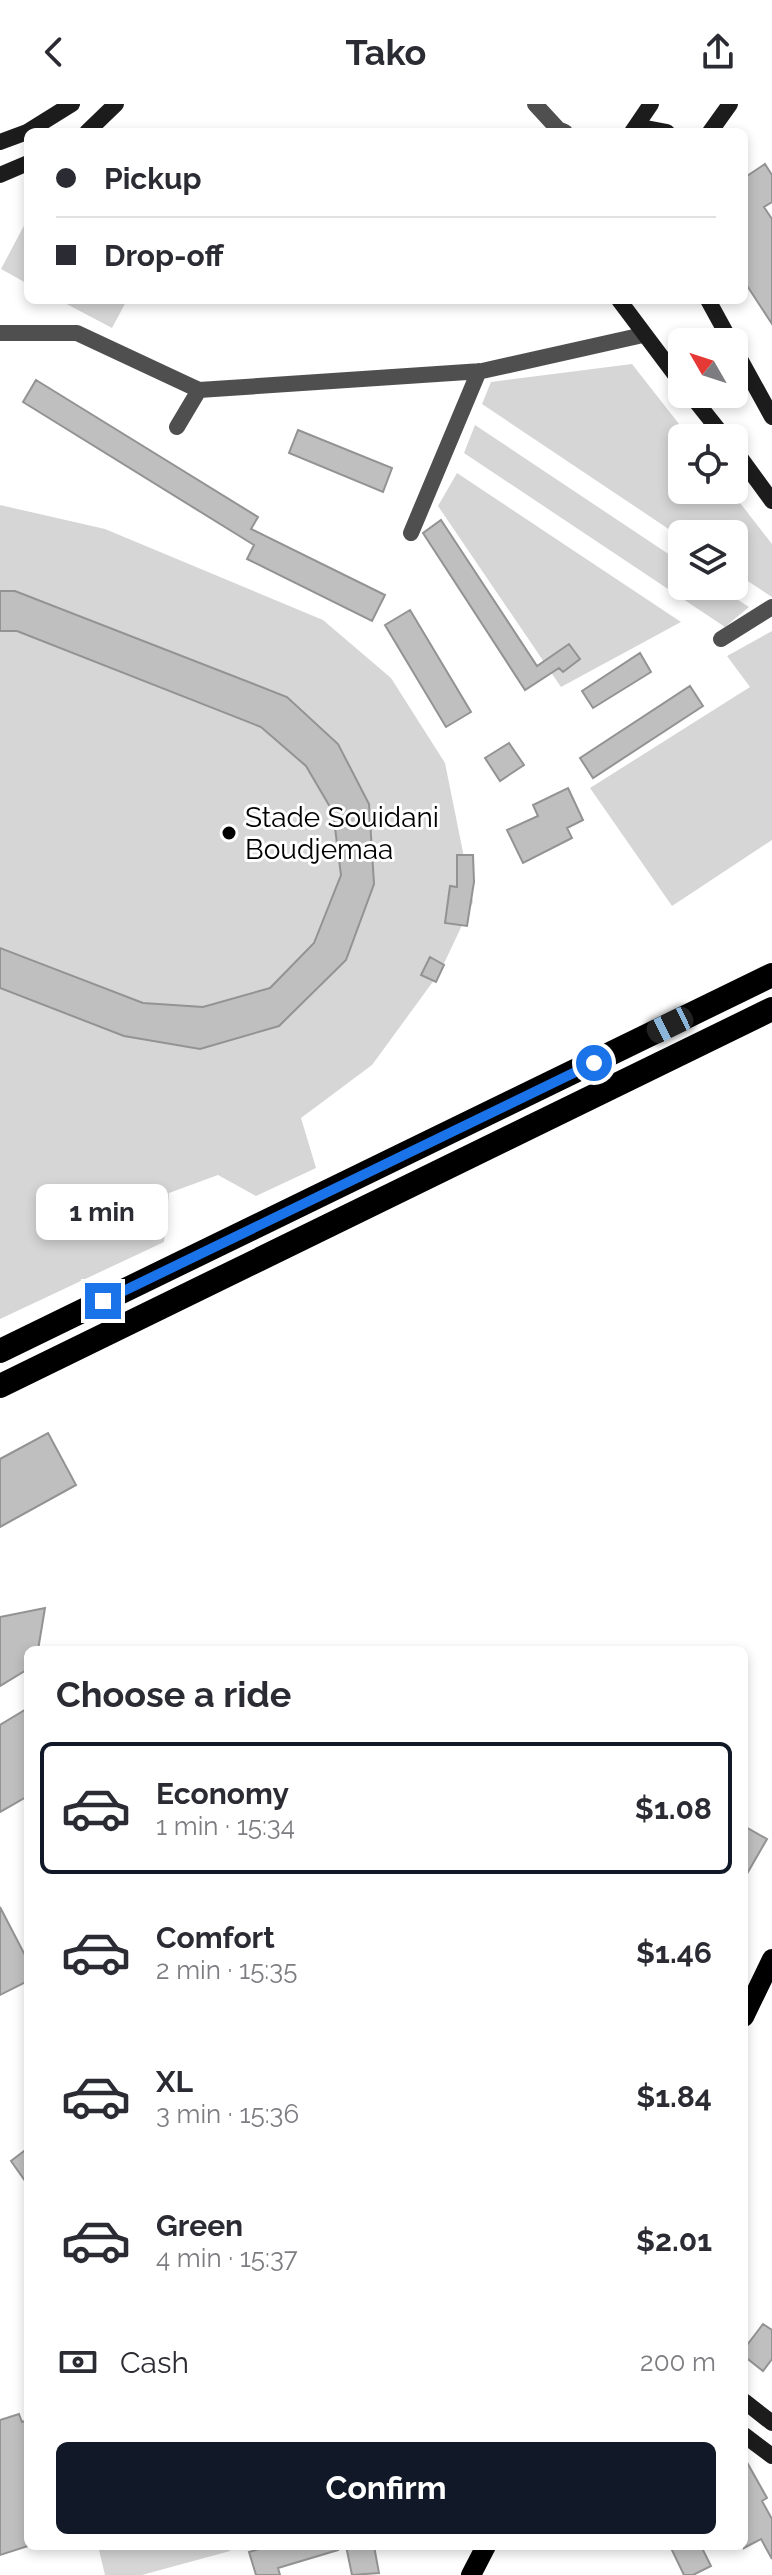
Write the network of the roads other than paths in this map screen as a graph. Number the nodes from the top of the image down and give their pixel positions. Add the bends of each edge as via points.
1 (72, 104) edge
2 (116, 104) edge
3 (535, 104) edge
4 (651, 104) edge
5 (730, 104) edge
6 (33, 128) edge
7 (91, 128) edge
8 (561, 128) edge
9 (636, 128) edge
10 (713, 128) edge
11 (24, 133) edge
12 (0, 142) edge
13 (24, 165) edge
14 (0, 175) edge
15 (622, 304) edge
16 (710, 304) edge
17 (723, 328) edge
18 (0, 333) edge
19 (643, 335) junction
20 (668, 366) edge
21 (479, 371) junction
22 (748, 373) edge
23 (199, 390) junction
24 (701, 408) edge
25 (772, 417) edge
26 (714, 424) edge
27 (177, 427) dead end
28 (748, 468) edge
29 (772, 501) edge
30 (411, 533) dead end
31 (772, 607) edge
32 (721, 639) dead end
33 (772, 975) edge
34 (772, 1009) edge
35 (0, 1351) edge
36 (0, 1386) edge
37 (772, 1959) edge
38 (748, 2009) edge
39 (748, 2404) edge
40 (772, 2423) edge
41 (748, 2438) edge
42 (772, 2456) edge
43 (484, 2550) edge
44 (471, 2575) edge

1 - 6 street
2 - 7 street
3 - 8 street
4 - 9 street
5 - 10 street
11 - 12 street
13 - 14 street
15 - 19 street
16 - 17 street
18 - 23 street via 77,333
19 - 20 street
19 - 21 street
21 - 23 street
21 - 30 street
22 - 25 street
23 - 27 street
24 - 26 street
28 - 29 street
31 - 32 street
33 - 35 highway
34 - 36 highway
37 - 38 main road
39 - 40 street
41 - 42 street
43 - 44 main road

